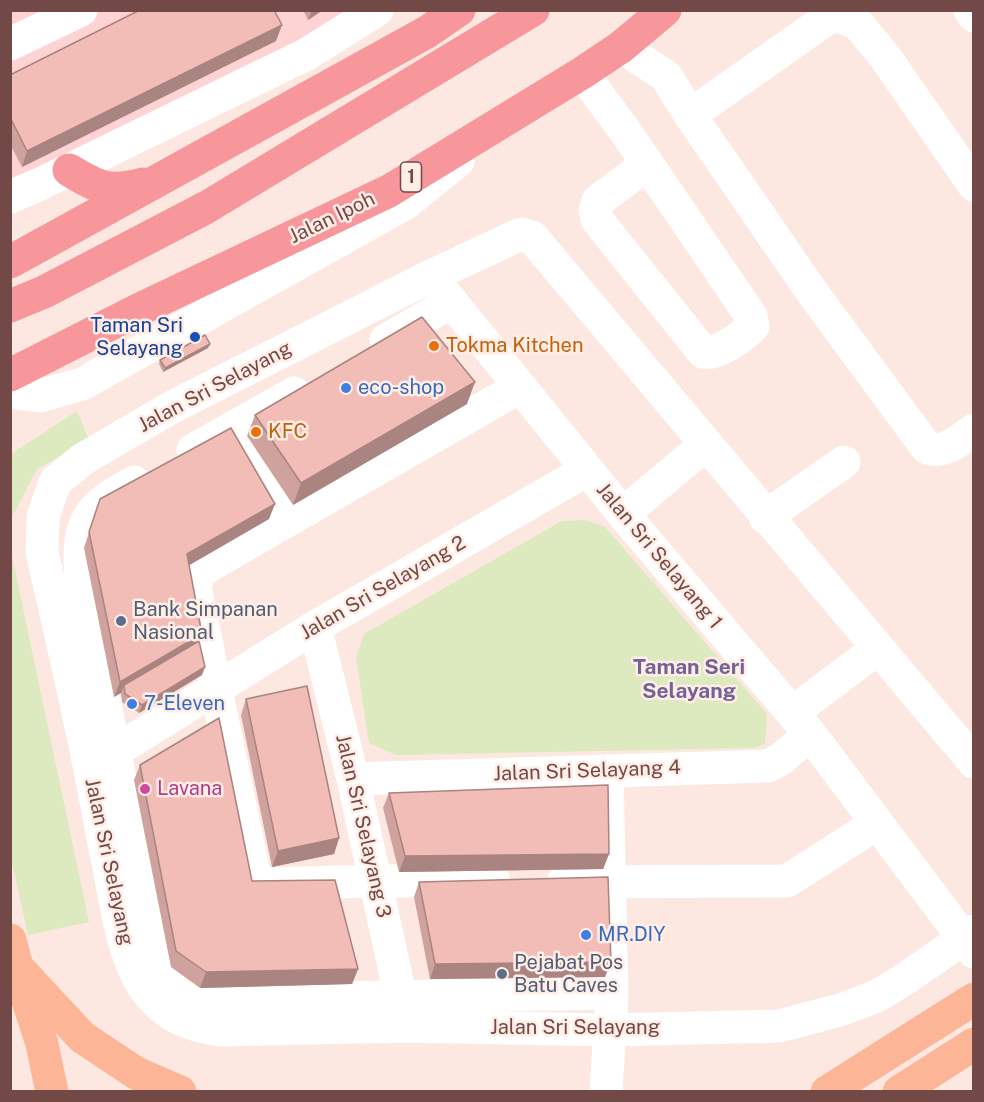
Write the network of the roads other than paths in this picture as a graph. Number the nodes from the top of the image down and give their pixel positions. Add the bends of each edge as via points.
1 (81, 10) edge
2 (377, 10) edge
3 (459, 10) edge
4 (533, 10) edge
5 (665, 10) edge
6 (970, 10) edge
7 (826, 14) edge
8 (974, 16) edge
9 (10, 44) edge
10 (621, 47) junction
11 (582, 73) junction
12 (530, 104) junction
13 (690, 115) junction
14 (647, 164) junction
15 (69, 170) junction
16 (159, 181) junction
17 (974, 185) edge
18 (13, 189) edge
19 (10, 262) edge
20 (431, 276) junction
21 (452, 302) junction
22 (10, 306) edge
23 (361, 355) edge
24 (10, 375) edge
25 (321, 378) edge
26 (520, 387) junction
27 (10, 392) edge
28 (230, 430) junction
29 (974, 430) edge
30 (705, 445) junction
31 (844, 462) dead end
32 (587, 470) junction
33 (623, 514) junction
34 (765, 517) junction
35 (289, 519) junction
36 (315, 627) junction
37 (877, 649) junction
38 (214, 688) junction
39 (801, 724) junction
40 (102, 760) junction
41 (974, 762) edge
42 (607, 771) junction
43 (353, 779) junction
44 (876, 824) junction
45 (375, 881) junction
46 (610, 882) junction
47 (970, 941) edge
48 (14, 954) edge
49 (612, 993) junction
50 (974, 999) edge
51 (404, 1011) junction
52 (608, 1030) junction
53 (974, 1044) edge
54 (52, 1092) edge
55 (180, 1092) edge
56 (606, 1092) edge
57 (827, 1092) edge
58 (899, 1092) edge

1 - 9 street
2 - 15 street via 307,54
3 - 16 highway via 427,32
4 - 22 highway via 207,207 45,292
5 - 10 highway, Jalan Ipoh / 1
6 - 8 street
7 - 13 street
7 - 17 street via 857,23
10 - 11 highway, Jalan Ipoh / 1
10 - 13 street via 666,76
11 - 12 highway, Jalan Ipoh / 1
11 - 14 street
12 - 24 highway, Jalan Ipoh / 1 via 389,191
12 - 27 street via 406,203 82,384 39,396
13 - 29 street via 812,292 927,448 944,450
14 - 14 street via 751,316 753,326 749,331 714,353 703,352 598,221 598,201
15 - 16 highway via 94,185 112,189
15 - 18 street
16 - 19 highway
20 - 21 street, Jalan Sri Selayang 1
20 - 30 street, Jalan Sri Selayang via 521,234 532,237
20 - 40 street, Jalan Sri Selayang via 174,406 83,459 55,482 43,517 42,552
21 - 23 street
21 - 26 street, Jalan Sri Selayang 1
25 - 28 street, Jalan Sri Selayang
26 - 32 street, Jalan Sri Selayang 1
26 - 35 street
28 - 35 street
28 - 40 street, Jalan Sri Selayang via 110,495 92,511 84,529 80,565
30 - 33 street
30 - 34 street, Jalan Sri Selayang
31 - 34 street
32 - 33 street, Jalan Sri Selayang 1
32 - 36 street, Jalan Sri Selayang 2
33 - 39 street, Jalan Sri Selayang 1
34 - 37 street, Jalan Sri Selayang
35 - 38 street via 200,572 195,587
36 - 38 street, Jalan Sri Selayang 2
36 - 43 street, Jalan Sri Selayang 3
37 - 39 street, Jalan Sri Selayang 4
37 - 41 street, Jalan Sri Selayang
38 - 40 street, Jalan Sri Selayang 2
38 - 45 street via 254,873 260,881
39 - 42 street, Jalan Sri Selayang 4 via 781,759 768,766
39 - 44 street, Jalan Sri Selayang 1
40 - 51 street, Jalan Sri Selayang via 159,962 169,979 188,994 211,1000
42 - 43 street, Jalan Sri Selayang 4
42 - 46 street
43 - 45 street, Jalan Sri Selayang 3
44 - 46 street via 788,881
44 - 47 street, Jalan Sri Selayang 1
45 - 46 street
45 - 51 street, Jalan Sri Selayang 3
46 - 49 street
47 - 52 street, Jalan Sri Selayang via 877,996 800,1021 779,1026
48 - 54 main road via 42,1044
48 - 55 main road via 82,1038 136,1073
49 - 51 street, Jalan Sri Selayang
49 - 52 street
50 - 57 main road
51 - 52 street, Jalan Sri Selayang
52 - 56 street
53 - 58 main road

